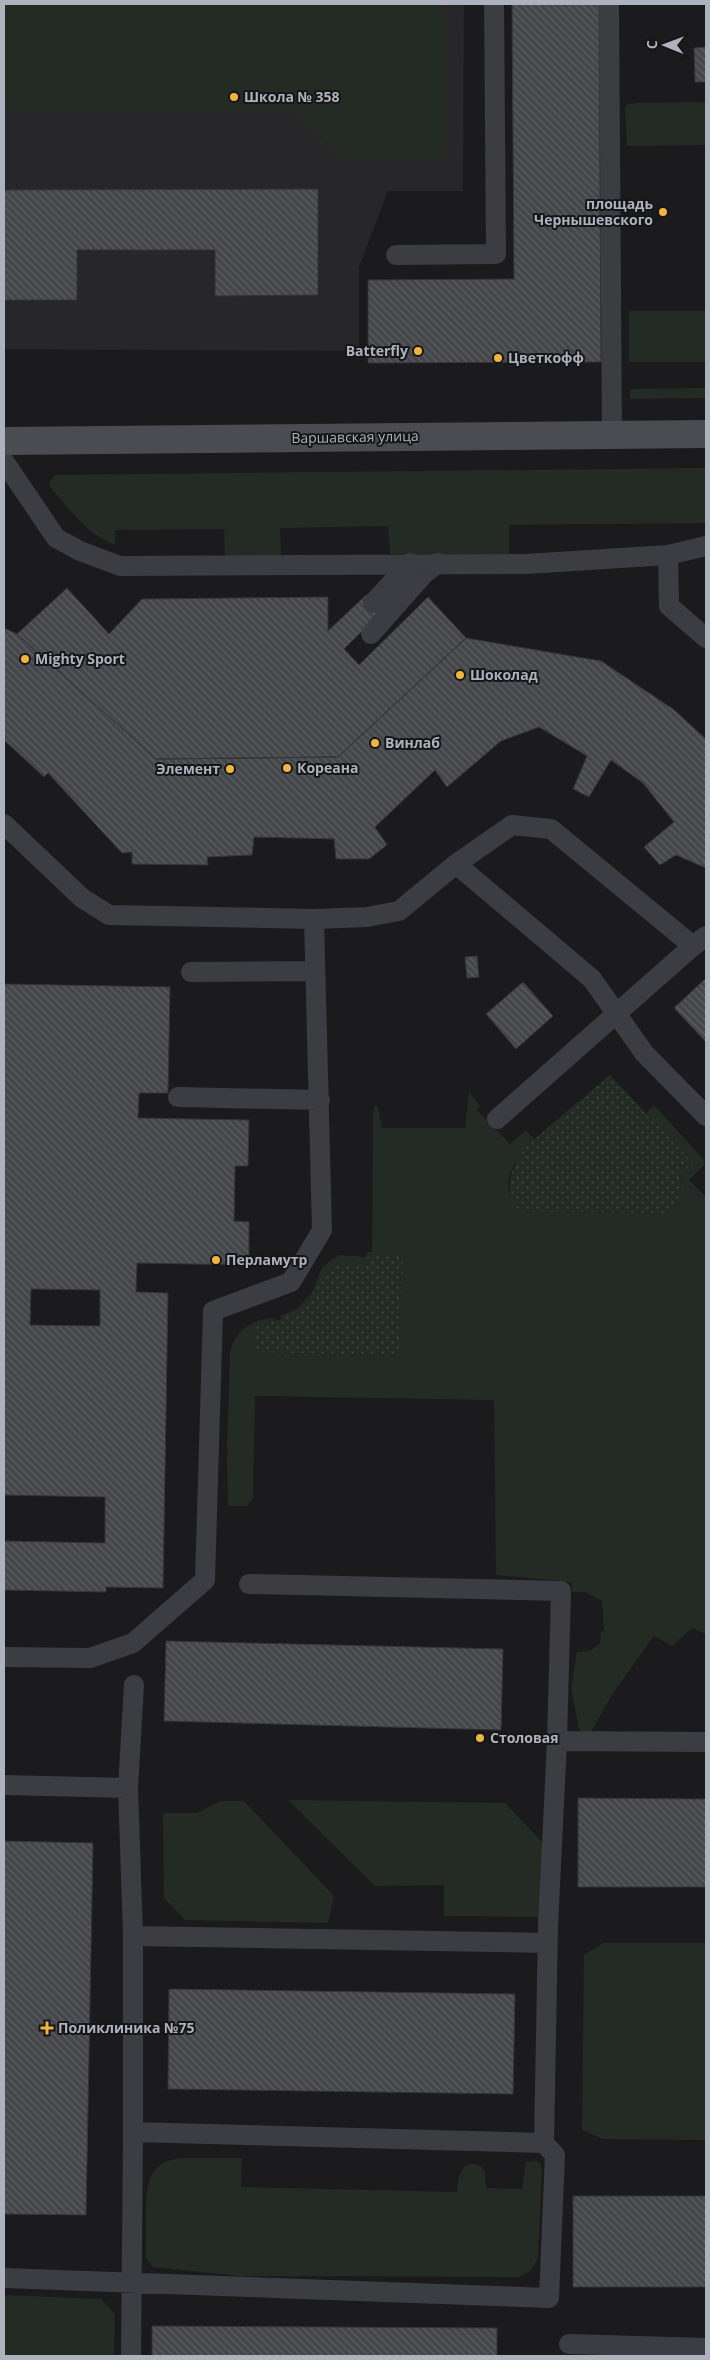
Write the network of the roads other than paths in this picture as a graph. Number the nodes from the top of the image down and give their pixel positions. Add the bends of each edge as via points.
1 (494, 4) edge
2 (610, 4) edge
3 (396, 254) dead end
4 (706, 434) edge
5 (612, 435) junction
6 (4, 441) edge
7 (4, 461) edge
8 (706, 546) edge
9 (668, 555) junction
10 (410, 563) junction
11 (438, 563) junction
12 (373, 603) dead end
13 (370, 634) dead end
14 (706, 638) edge
15 (4, 824) edge
16 (456, 864) junction
17 (314, 919) junction
18 (699, 941) edge
19 (314, 970) junction
20 (191, 972) dead end
21 (616, 1014) junction
22 (178, 1097) dead end
23 (320, 1100) junction
24 (706, 1116) edge
25 (497, 1119) dead end
26 (249, 1584) dead end
27 (4, 1657) edge
28 (134, 1685) dead end
29 (556, 1741) junction
30 (706, 1742) edge
31 (4, 1785) edge
32 (128, 1788) junction
33 (133, 1936) junction
34 (548, 1943) junction
35 (134, 2132) junction
36 (544, 2143) junction
37 (4, 2278) edge
38 (132, 2283) junction
39 (569, 2344) dead end
40 (706, 2348) edge
41 (130, 2356) edge

1 - 3 lane via 496,254
2 - 5 lane
4 - 5 street, Варшавская улица
5 - 6 street, Варшавская улица
7 - 10 lane via 56,538 120,566
8 - 9 lane
9 - 11 lane via 526,564
9 - 14 lane via 669,606
10 - 11 lane
10 - 12 lane
11 - 13 lane via 424,574
15 - 17 lane via 82,898 110,915
16 - 17 lane via 399,911 368,917
16 - 18 lane via 512,826 551,829
16 - 21 lane via 592,979
17 - 19 lane
18 - 21 lane
19 - 20 lane
19 - 23 lane
21 - 24 lane via 644,1053
21 - 25 lane
22 - 23 lane
23 - 27 lane via 322,1230 291,1282 213,1311 204,1580 133,1643 90,1658
26 - 29 lane via 561,1591
28 - 32 lane
29 - 30 lane
29 - 34 lane
31 - 32 lane
32 - 33 lane
33 - 34 lane
33 - 35 lane
34 - 36 lane
35 - 36 lane
35 - 38 lane
36 - 38 lane via 555,2155 549,2298
37 - 38 lane
38 - 41 lane
39 - 40 lane

